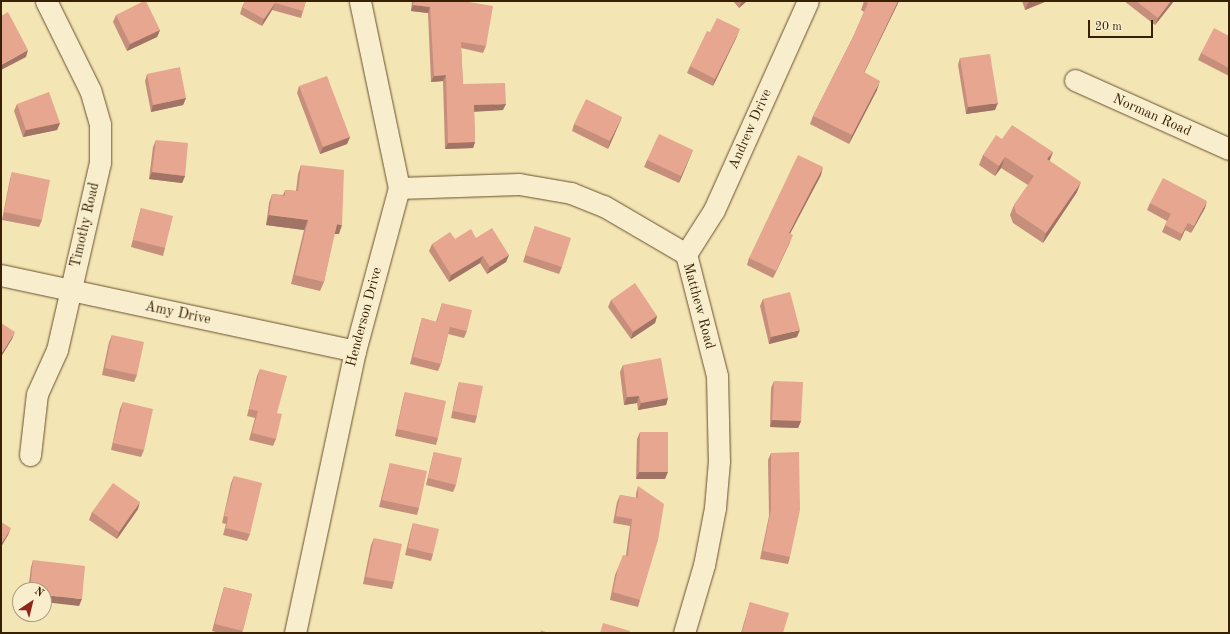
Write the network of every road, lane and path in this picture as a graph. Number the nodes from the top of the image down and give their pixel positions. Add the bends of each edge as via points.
1 (46, 1) edge
2 (360, 1) edge
3 (808, 1) edge
4 (1075, 80) dead end
5 (1229, 149) edge
6 (399, 188) junction
7 (686, 254) junction
8 (1, 275) edge
9 (71, 289) junction
10 (354, 351) junction
11 (30, 455) dead end
12 (295, 633) edge
13 (684, 633) edge

1 - 9 street, Timothy Road via 90,90 100,124 100,162
2 - 6 street, Henderson Drive
3 - 7 street, Andrew Drive via 714,210
4 - 5 street, Norman Road
6 - 7 street, Matthew Road via 519,184 571,193 604,206
6 - 10 street, Henderson Drive
7 - 13 street, Matthew Road via 717,376 719,461 715,508 704,565
8 - 9 street, Amy Drive
9 - 10 street, Amy Drive
9 - 11 street, Timothy Road via 57,350 37,394
10 - 12 street, Henderson Drive

